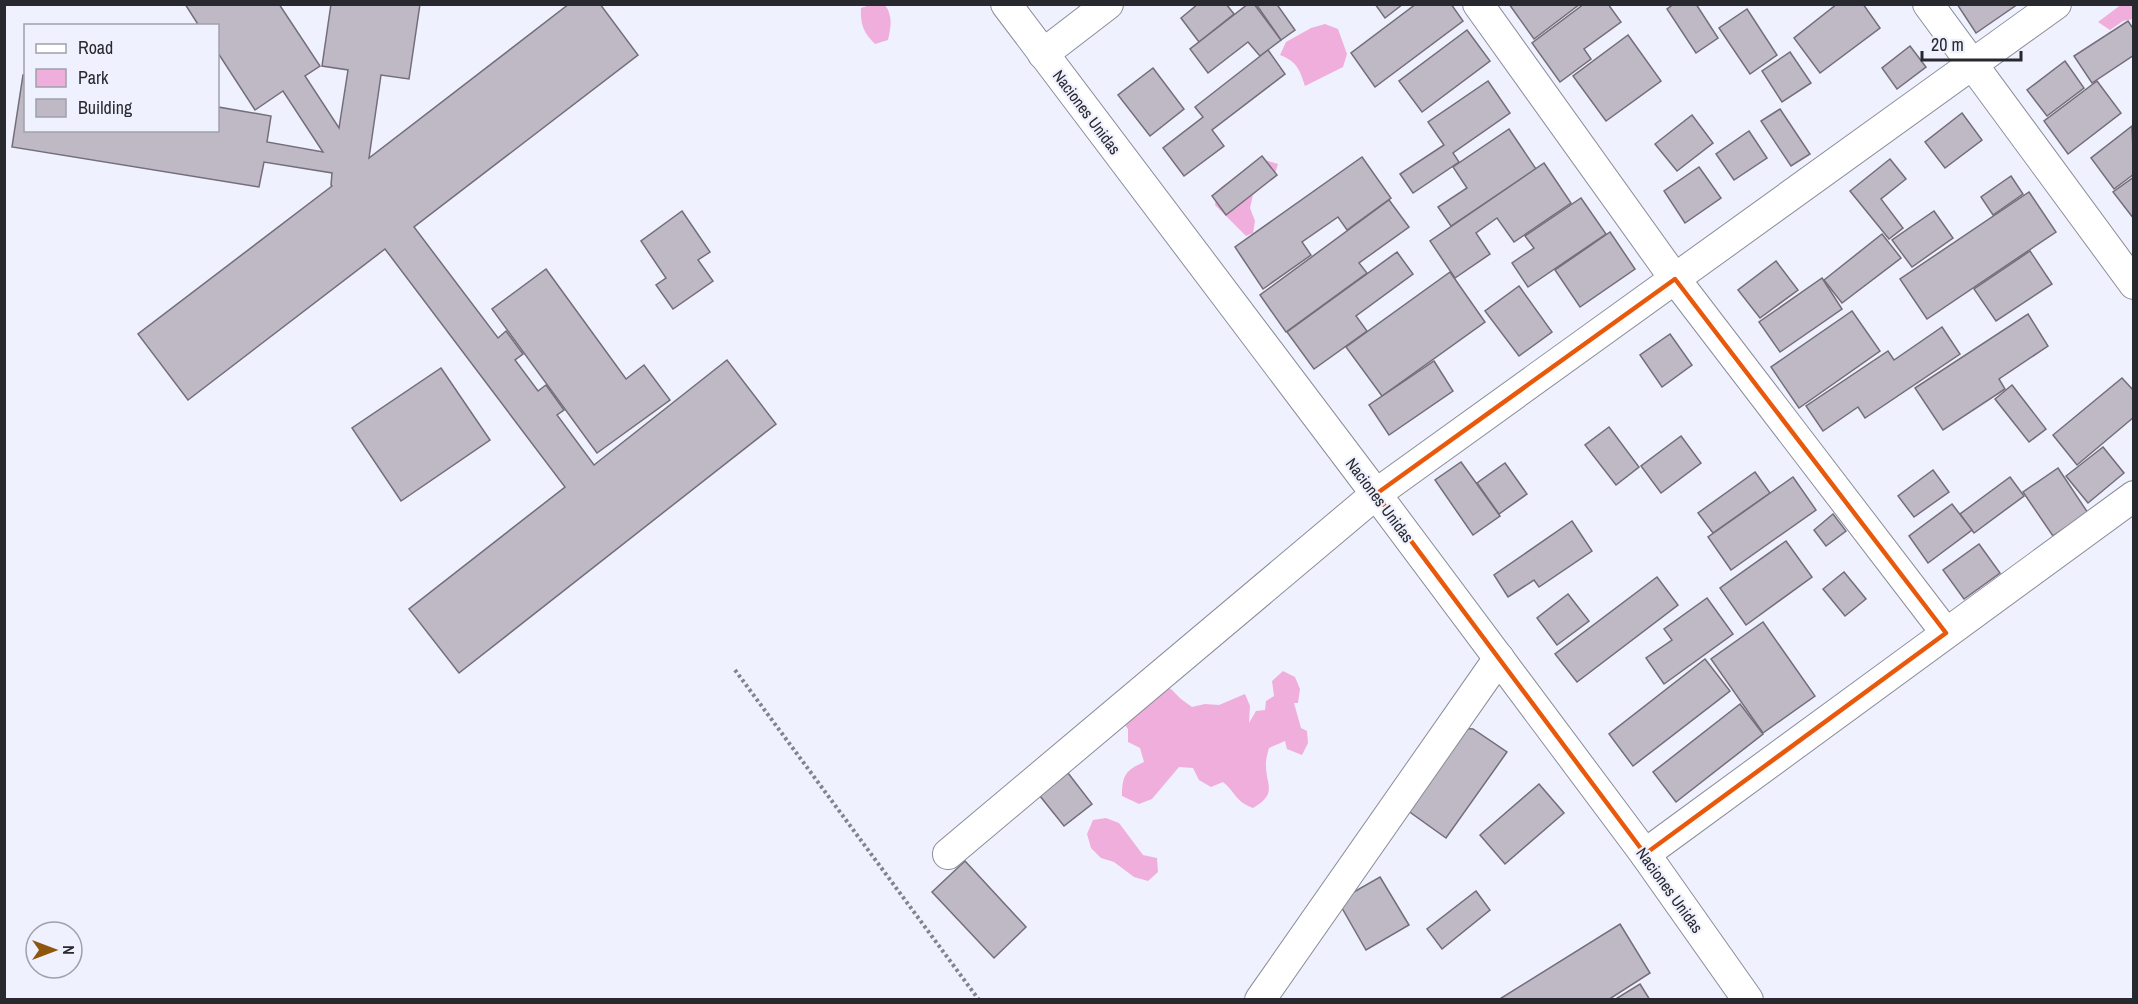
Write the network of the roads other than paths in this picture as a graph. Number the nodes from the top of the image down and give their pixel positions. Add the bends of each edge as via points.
1 (1006, 4) edge
2 (1108, 4) edge
3 (1478, 4) edge
4 (1928, 4) edge
5 (2056, 4) edge
6 (1042, 54) junction
7 (1973, 64) junction
8 (1675, 279) junction
9 (2133, 284) edge
10 (1376, 494) junction
11 (2133, 496) edge
12 (1946, 633) junction
13 (1499, 658) junction
14 (948, 854) dead end
15 (1645, 854) junction
16 (1260, 999) edge
17 (1748, 999) edge

1 - 6 street, Naciones Unidas
2 - 6 street
3 - 8 street
4 - 7 street
5 - 7 street
6 - 10 street, Naciones Unidas
7 - 8 street
7 - 9 street
8 - 10 street
8 - 12 street
10 - 13 street, Naciones Unidas
10 - 14 street
11 - 12 street
12 - 15 street
13 - 15 street, Naciones Unidas
13 - 16 street
15 - 17 street, Naciones Unidas

